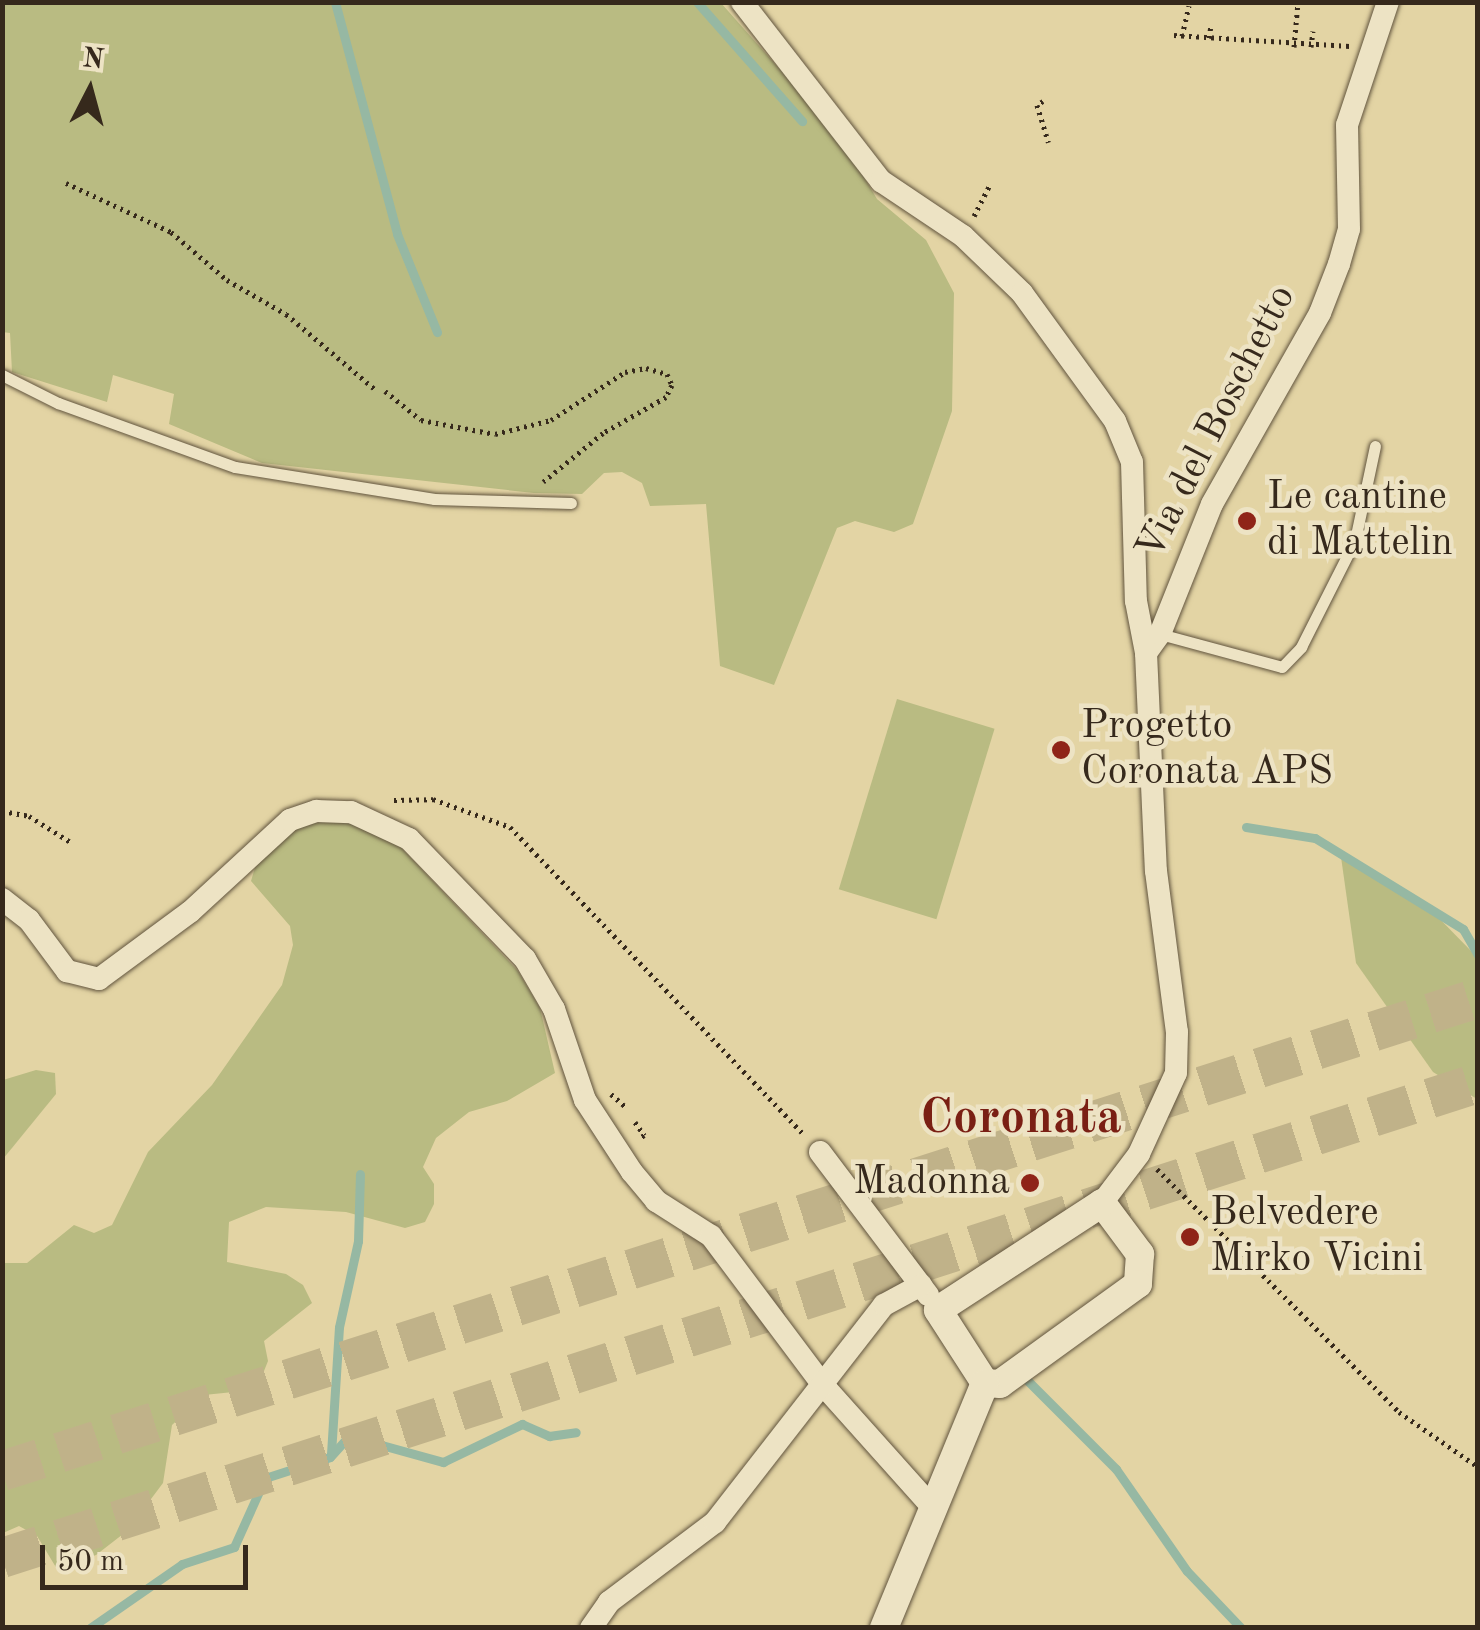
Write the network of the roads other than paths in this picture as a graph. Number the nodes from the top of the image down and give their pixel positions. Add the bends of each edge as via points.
1 (742, 2) edge
2 (1388, 2) edge
3 (2, 375) edge
4 (1375, 446) dead end
5 (571, 503) dead end
6 (1153, 644) junction
7 (2, 899) edge
8 (820, 1152) road end
9 (1102, 1203) junction
10 (921, 1286) junction
11 (938, 1310) junction
12 (985, 1383) junction
13 (823, 1385) junction
14 (933, 1508) junction
15 (591, 1628) edge
16 (884, 1628) edge

1 - 6 street via 881,182 963,236 1022,293 1115,421 1132,462 1136,600
2 - 6 street, Via del Boschetto via 1347,125 1349,229 1340,264 1320,313 1212,504
3 - 5 lane via 58,403 236,467 344,488
4 - 6 lane via 1355,540 1301,647 1282,667
6 - 9 street, Via del Boschetto via 1156,871 1177,1032 1176,1073 1139,1154
7 - 13 street via 29,920 68,971 99,978 190,912 290,820 316,810 351,812 408,839 525,959 554,1009 585,1100 632,1172 656,1201 710,1236
8 - 10 street
9 - 11 street, Via del Boschetto
9 - 12 street via 1140,1254 1138,1284 1000,1384
10 - 11 street
10 - 13 street via 884,1305
11 - 12 street
12 - 14 street
13 - 14 street
13 - 15 street via 715,1522 609,1602
14 - 16 street

